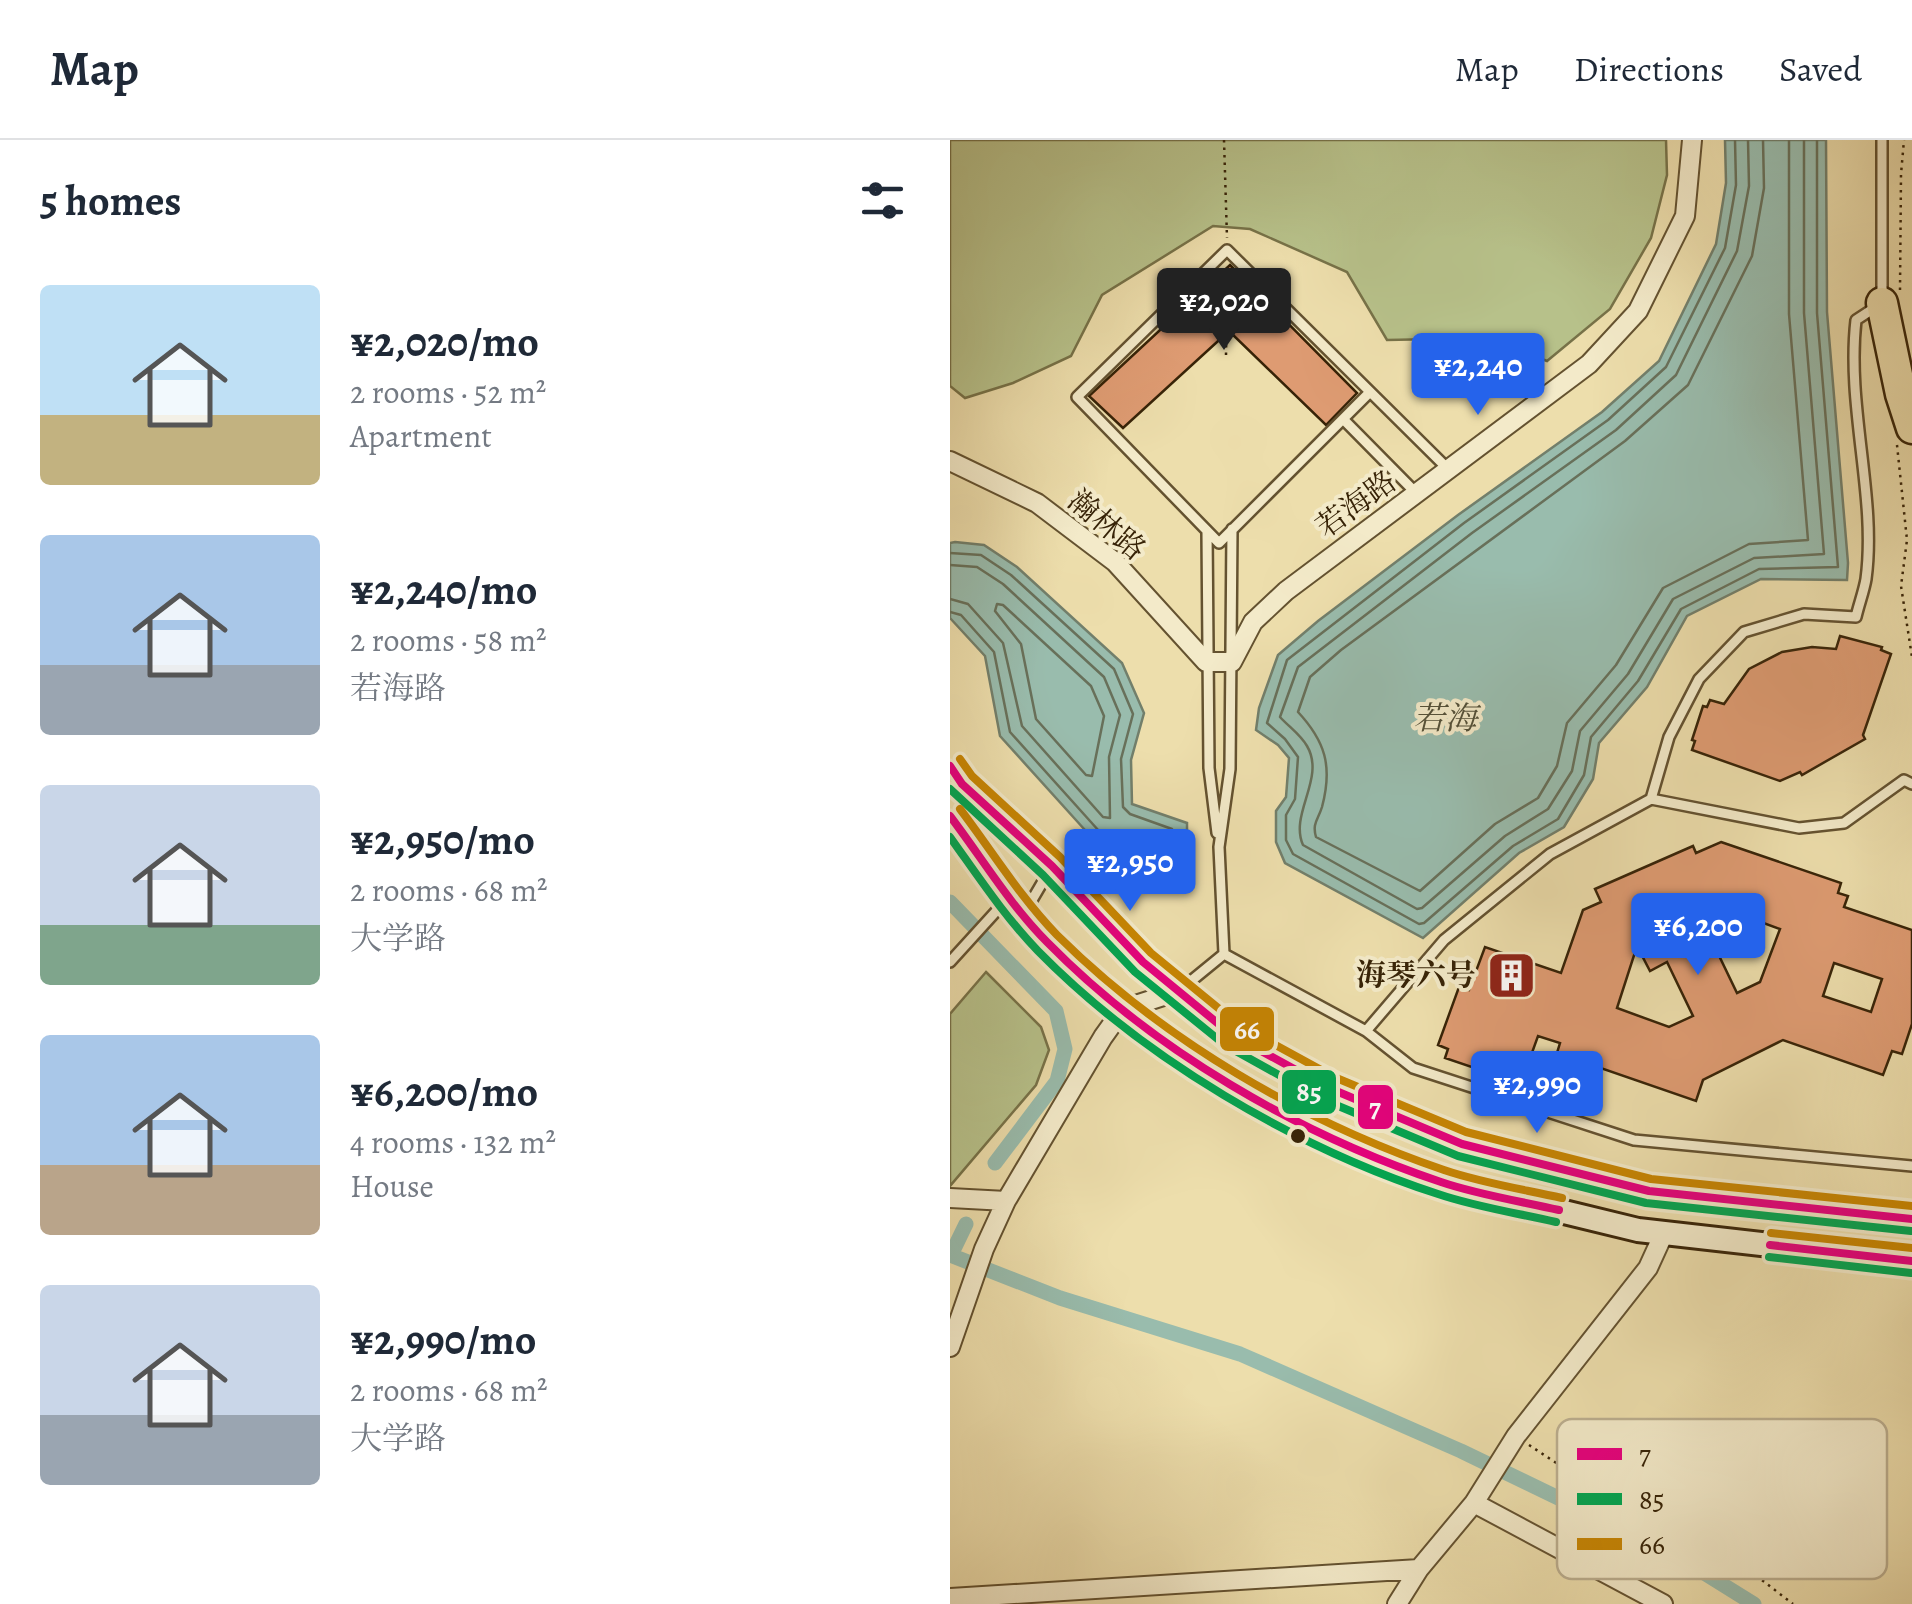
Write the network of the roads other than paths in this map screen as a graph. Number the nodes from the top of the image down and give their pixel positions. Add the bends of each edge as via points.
1 (1692, 140) edge
2 (1882, 140) edge
3 (1891, 297) junction
4 (1370, 392) junction
5 (1344, 419) junction
6 (1904, 430) edge
7 (950, 461) edge
8 (1449, 470) junction
9 (1417, 494) junction
10 (1232, 529) junction
11 (1207, 531) junction
12 (1206, 662) junction
13 (1232, 662) junction
14 (950, 766) edge
15 (1912, 784) edge
16 (1651, 798) junction
17 (950, 816) edge
18 (1219, 847) junction
19 (1052, 866) junction
20 (1017, 905) junction
21 (1224, 954) junction
22 (950, 962) edge
23 (1178, 991) junction
24 (1124, 1009) junction
25 (1366, 1031) junction
26 (1912, 1166) edge
27 (950, 1198) edge
28 (1006, 1201) junction
29 (1912, 1219) edge
30 (1664, 1232) junction
31 (1912, 1262) edge
32 (950, 1347) edge
33 (1474, 1503) junction
34 (1557, 1547) edge
35 (1420, 1570) junction
36 (1616, 1579) edge
37 (950, 1598) edge
38 (1397, 1604) edge
39 (1663, 1604) edge

1 - 8 street, 若海路 via 1685,216 1638,311 1588,364
2 - 3 lane
3 - 6 highway
3 - 16 lane via 1856,320 1856,424 1867,520 1866,578 1856,617 1804,614 1744,632 1700,678 1669,736
4 - 5 lane
4 - 8 lane
4 - 11 lane via 1227,250 1077,397
5 - 9 lane
5 - 10 lane
7 - 12 street, 瀚林路 via 1037,503 1115,562
8 - 9 street, 若海路
9 - 13 street, 若海路 via 1286,590 1253,622
10 - 11 lane via 1219,543
10 - 13 lane
11 - 12 lane
12 - 13 street
12 - 18 lane
13 - 18 lane via 1230,770
14 - 19 lane
15 - 16 lane via 1904,780 1844,823 1799,828
16 - 25 lane via 1550,854 1444,940
17 - 20 lane
18 - 21 lane
19 - 20 lane
19 - 23 street
20 - 22 lane
20 - 24 street via 1049,944
21 - 23 lane
21 - 25 lane
23 - 24 street
23 - 29 street via 1232,1035 1330,1088 1462,1144 1649,1191
24 - 28 street
24 - 30 street via 1192,1058 1317,1130 1441,1182
25 - 26 lane via 1413,1068 1634,1140
27 - 28 street
28 - 32 street
30 - 31 street
30 - 33 street via 1648,1268 1516,1436
33 - 34 street
33 - 35 street
35 - 37 street
35 - 38 street
36 - 39 street

